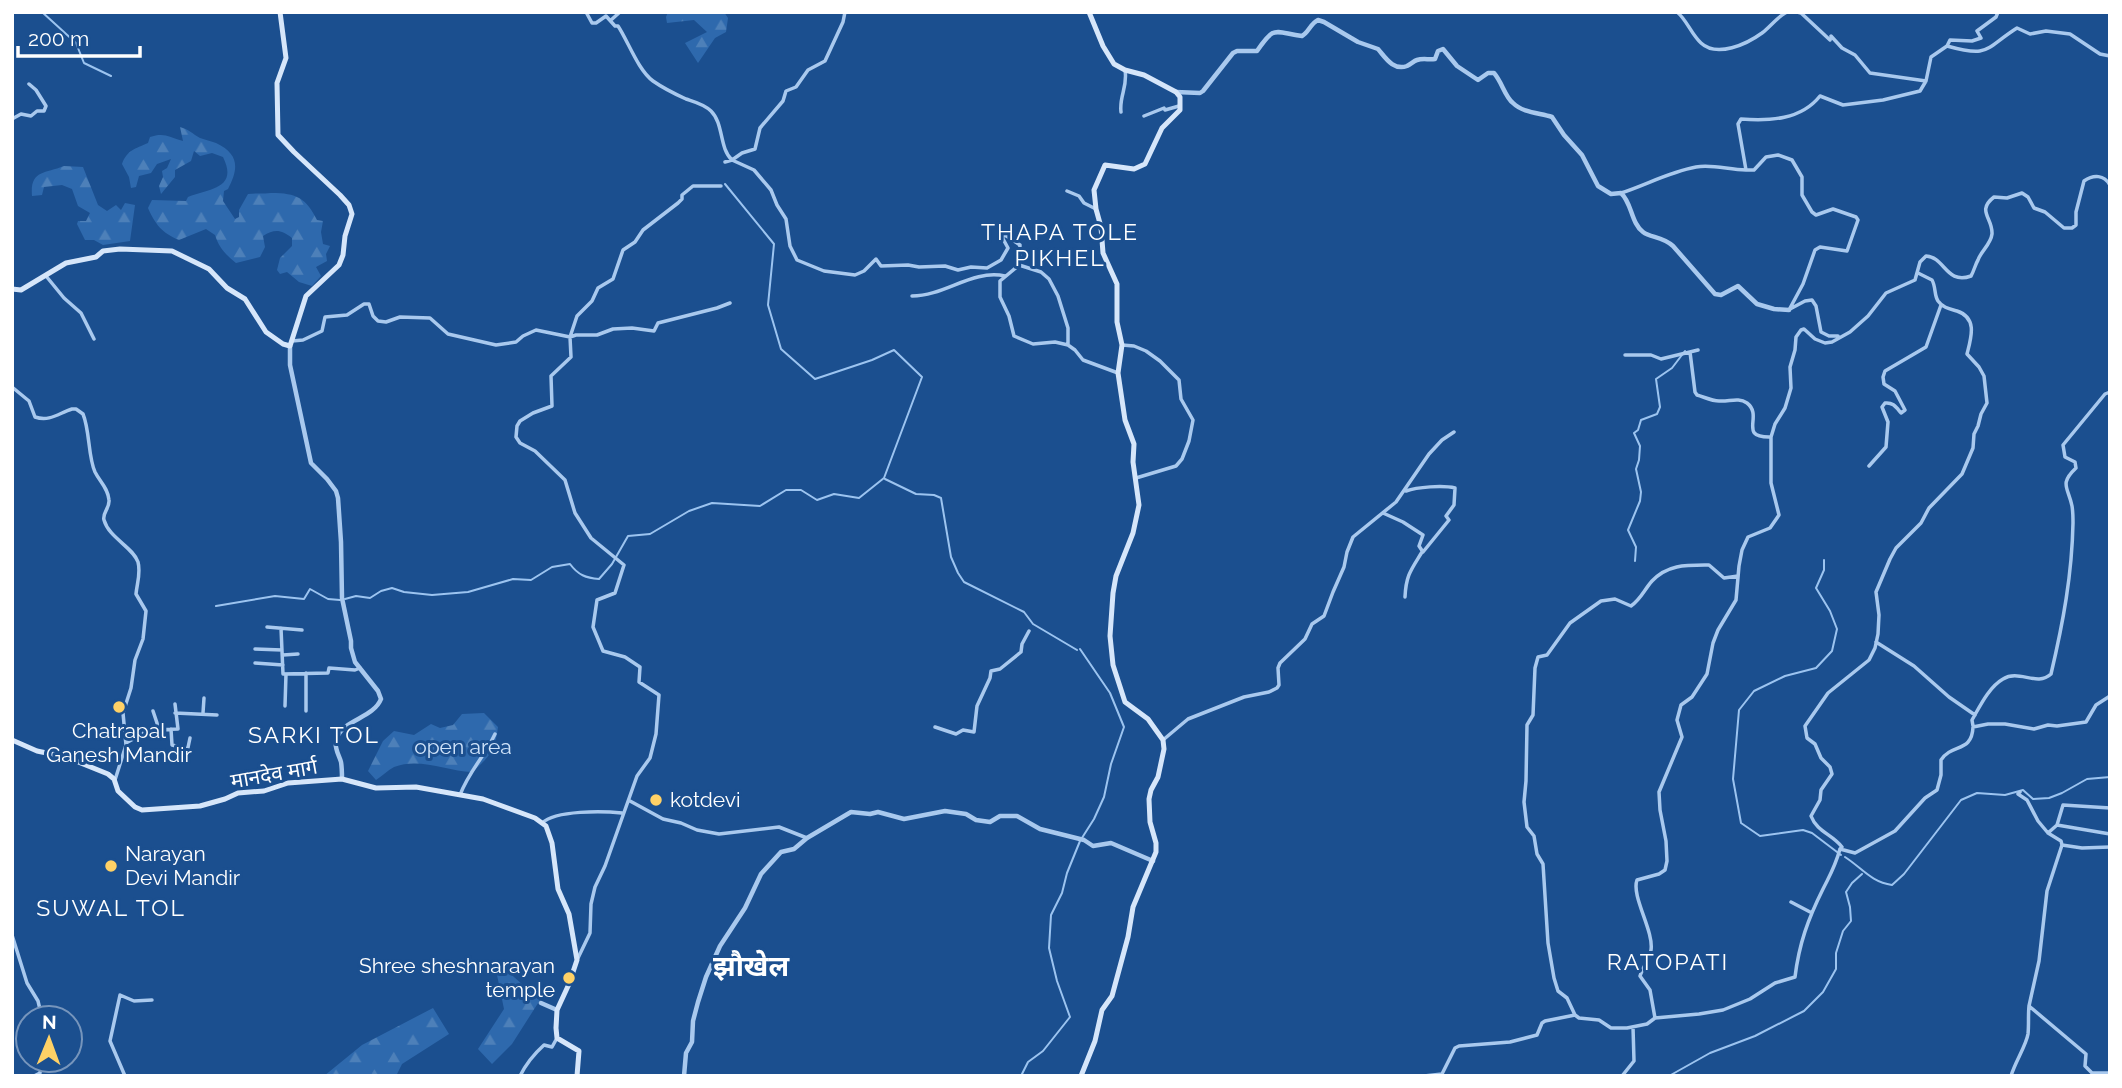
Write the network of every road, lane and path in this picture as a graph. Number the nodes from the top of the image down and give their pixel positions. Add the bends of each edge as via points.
1 (280, 12) edge
2 (586, 12) edge
3 (620, 12) edge
4 (845, 12) edge
5 (1089, 12) edge
6 (1677, 12) edge
7 (1787, 12) edge
8 (1797, 12) edge
9 (1998, 12) edge
10 (611, 20) junction
11 (1947, 46) junction
12 (2110, 56) edge
13 (1125, 70) junction
14 (1926, 81) junction
15 (29, 84) dead end
16 (1176, 92) junction
17 (1181, 106) junction
18 (1121, 112) dead end
19 (1144, 116) dead end
20 (12, 119) edge
21 (732, 160) junction
22 (725, 162) dead end
23 (1746, 170) junction
24 (2110, 185) edge
25 (721, 186) dead end
26 (1067, 191) dead end
27 (1621, 193) junction
28 (1096, 209) junction
29 (1019, 265) junction
30 (1917, 273) junction
31 (45, 274) junction
32 (1005, 276) junction
33 (12, 289) edge
34 (912, 296) dead end
35 (730, 303) dead end
36 (1941, 304) junction
37 (1789, 310) junction
38 (1844, 335) junction
39 (570, 337) junction
40 (93, 339) dead end
41 (291, 343) junction
42 (1068, 345) junction
43 (1122, 345) junction
44 (1698, 350) dead end
45 (1690, 352) junction
46 (1625, 355) dead end
47 (1118, 373) junction
48 (12, 387) edge
49 (2110, 392) edge
50 (1454, 432) dead end
51 (1771, 437) junction
52 (1869, 466) dead end
53 (1136, 478) junction
54 (1404, 492) junction
55 (1383, 513) junction
56 (1422, 552) junction
57 (1738, 576) junction
58 (1405, 597) dead end
59 (267, 627) dead end
60 (281, 628) junction
61 (302, 630) dead end
62 (1029, 632) dead end
63 (1877, 642) junction
64 (255, 649) dead end
65 (282, 653) junction
66 (298, 654) dead end
67 (255, 663) dead end
68 (283, 665) junction
69 (360, 668) junction
70 (286, 674) junction
71 (306, 674) junction
72 (2110, 696) edge
73 (204, 698) dead end
74 (175, 704) dead end
75 (285, 706) dead end
76 (153, 711) dead end
77 (306, 711) dead end
78 (175, 713) junction
79 (203, 715) junction
80 (217, 715) dead end
81 (1975, 715) junction
82 (935, 727) dead end
83 (1973, 727) junction
84 (159, 729) junction
85 (172, 729) junction
86 (495, 734) dead end
87 (190, 738) dead end
88 (12, 740) edge
89 (1163, 740) junction
90 (126, 743) junction
91 (188, 749) junction
92 (186, 757) dead end
93 (342, 779) junction
94 (115, 782) junction
95 (2020, 792) dead end
96 (460, 795) junction
97 (629, 801) junction
98 (2110, 808) edge
99 (623, 813) junction
100 (542, 822) junction
101 (2057, 825) junction
102 (2048, 833) junction
103 (2110, 834) edge
104 (807, 838) junction
105 (2062, 845) junction
106 (2110, 847) edge
107 (1840, 849) junction
108 (1153, 861) junction
109 (1791, 902) dead end
110 (1812, 913) junction
111 (12, 935) edge
112 (577, 960) junction
113 (152, 1000) dead end
114 (541, 1003) dead end
115 (39, 1004) edge
116 (2029, 1006) junction
117 (557, 1010) junction
118 (1575, 1015) junction
119 (1655, 1018) junction
120 (1633, 1027) junction
121 (557, 1038) junction
122 (2110, 1073) edge
123 (125, 1076) edge
124 (520, 1076) edge
125 (577, 1076) edge
126 (684, 1076) edge
127 (1081, 1076) edge
128 (1427, 1076) edge
129 (1622, 1076) edge
130 (2011, 1076) edge

1 - 41 main road via 286,58 277,83 278,135 340,195 352,215 339,265 306,296
2 - 10 street via 594,24 606,16
3 - 10 street
4 - 21 street via 825,61 786,91 760,128 755,149
5 - 13 main road via 1109,58
6 - 7 street via 1702,44 1731,49 1761,34
8 - 14 street via 1855,55 1870,73
9 - 11 street via 1977,31 1981,38 1950,40
10 - 21 street via 652,80 712,112 726,155
11 - 12 street via 1984,51 2017,28 2030,34 2046,30 2070,34
11 - 14 street via 1931,57
13 - 16 main road
13 - 18 street
14 - 23 street via 1920,91 1883,100 1843,104 1820,96 1794,116 1741,119
15 - 20 street via 46,106 44,111
16 - 17 main road
16 - 27 street via 1203,91 1233,53 1257,51 1274,32 1302,36 1321,20 1378,49 1385,60 1399,66 1433,60 1443,49 1478,80 1493,73 1515,106 1552,117 1582,155 1598,186 1611,194
17 - 19 street
17 - 28 main road via 1162,128 1145,164 1134,169 1105,165 1094,190
21 - 22 street
21 - 29 street via 754,170 771,190 786,219 797,260 824,271 855,275 876,259 881,266 987,268 1007,252 1005,235 1020,245
23 - 27 street via 1696,167
23 - 37 street via 1754,170 1766,157 1792,160 1812,212 1816,215 1833,209 1858,220 1847,251 1815,250
24 - 30 street via 2101,177 2084,181 2076,225 2068,229 2034,208 2022,193 1994,197 1985,212 1991,237 1971,276 1955,277 1930,256 1923,258
25 - 39 street via 693,186 643,230 623,250 613,279 597,288 577,316
26 - 28 street
27 - 37 street via 1640,229 1673,246 1715,294 1738,286 1757,304
28 - 43 main road via 1103,253 1116,284
29 - 32 street
29 - 42 street via 1049,279 1068,328
30 - 36 street via 1932,280
30 - 38 street via 1912,283 1886,293 1868,316
31 - 33 main road via 21,290
31 - 40 street via 82,313
31 - 41 main road via 71,260 96,257 108,250 172,251 209,269 245,299 266,332 283,344
32 - 34 street via 983,275 934,294
32 - 42 street via 1000,281 1000,297 1014,336 1033,344
35 - 39 street via 658,323 654,331 613,329
36 - 52 street via 1926,347 1885,371 1884,384 1895,391 1905,410 1901,413 1890,402 1882,407 1888,422 1886,447
36 - 63 street via 1966,315 1971,324 1967,354 1984,376 1987,403 1962,474 1890,559 1876,592
37 - 38 street via 1812,300 1821,332
38 - 51 street via 1825,343 1804,329 1798,333 1790,367 1791,388
39 - 41 street via 536,330 516,342 496,345 448,334 430,318 378,321 369,304 364,304 347,315 325,317 322,331
39 - 97 street via 571,357 551,376 552,407 520,421 516,437 565,480 575,513 590,538 624,565 615,593 597,600 593,627 603,651 640,667 639,682 659,695 650,758 637,776
41 - 69 street via 290,365 311,463 338,498 342,606
42 - 47 street via 1083,360
43 - 47 main road
43 - 53 street via 1146,351 1179,380 1181,399 1193,420 1189,441 1176,466
44 - 45 street
45 - 46 street via 1661,359
45 - 51 street via 1698,395 1746,403 1753,413 1756,435
47 - 53 main road via 1125,420 1134,444
48 - 90 street via 40,418 72,409 83,414 94,469 110,505 104,520 137,560 136,594 146,611 123,713
49 - 81 street via 2063,445 2065,457 2075,462 2076,468 2065,484 2073,509 2072,565 2051,674 2037,679 2015,674 2005,677 1994,684
50 - 54 street via 1429,454
51 - 57 street via 1771,483 1779,515 1770,528 1748,537
53 - 89 main road via 1138,514 1119,566 1110,636 1113,665 1125,702 1148,719
54 - 55 street
54 - 56 street via 1433,486 1455,488 1454,505 1446,516 1449,520
55 - 56 street via 1423,535
55 - 89 street via 1353,537 1324,617 1312,624 1305,639 1280,663 1277,688 1188,719
56 - 58 street via 1408,574
57 - 118 street via 1724,578 1709,565 1676,566 1653,581 1631,606 1615,599 1601,601 1570,623 1548,655 1538,657 1533,715 1527,725 1524,802 1527,827 1543,864 1548,943 1558,991
57 - 119 street via 1736,600 1718,630 1707,674 1681,705 1677,720 1682,737 1659,792 1665,870 1637,880 1635,885 1651,950 1640,976 1650,990
59 - 60 street
60 - 61 street
60 - 65 street
62 - 82 street via 1021,652 991,671 977,706 974,732 956,734
63 - 81 street
63 - 107 street via 1869,660 1828,693 1805,726 1807,737 1832,774 1811,816 1819,830 1837,840
64 - 65 street
65 - 66 street
65 - 68 street
67 - 68 street
68 - 70 street
69 - 71 street
69 - 93 street via 381,699 336,740
70 - 71 street
70 - 75 street
71 - 77 street
72 - 83 street via 2096,705 2087,722 2034,729 2005,724
73 - 79 street
74 - 78 street
76 - 84 street
78 - 79 street
78 - 85 street via 178,729
79 - 80 street
81 - 83 street
83 - 107 street via 1969,743 1941,760 1937,790 1895,831 1855,853
84 - 85 street
84 - 90 street
85 - 91 street via 172,746
86 - 96 street
87 - 91 street
88 - 94 main road, मानदेव मार्ग via 91,766
89 - 108 main road via 1158,777 1149,799 1156,843
90 - 94 street
91 - 92 street
93 - 94 main road, मानदेव मार्ग via 298,781 238,793 206,805 148,810 135,807
93 - 96 main road, मानदेव मार्ग via 376,788 416,786
95 - 102 street
96 - 100 main road, मानदेव मार्ग via 502,805
97 - 99 street
97 - 104 street via 698,831 719,834 779,827
98 - 101 street via 2063,805
99 - 100 street via 589,811
99 - 112 street via 595,887 590,933
100 - 112 main road via 549,831 558,889 569,914
101 - 102 street
101 - 103 street
102 - 105 street
104 - 108 street via 851,812 878,812 904,819 945,811 990,822 1000,816 1017,816 1040,829 1093,846 1111,843
104 - 126 street via 794,849 781,852 761,874 720,946 698,1002
105 - 106 street
105 - 116 street via 2047,891
107 - 110 street
108 - 127 main road via 1133,907 1112,996 1102,1010
109 - 110 street
110 - 119 street via 1798,949 1795,977 1723,1010
111 - 115 street
112 - 117 main road
113 - 123 street via 134,1002 120,995 110,1041
114 - 117 street
116 - 122 street via 2085,1054 2085,1066 2092,1073
116 - 130 street via 2028,1034
117 - 121 main road
118 - 120 street via 1611,1028
118 - 128 street via 1545,1021 1537,1035 1459,1046 1441,1074
119 - 120 street
120 - 129 street via 1634,1061
121 - 124 street via 552,1047 544,1045 538,1051
121 - 125 main road via 579,1051

